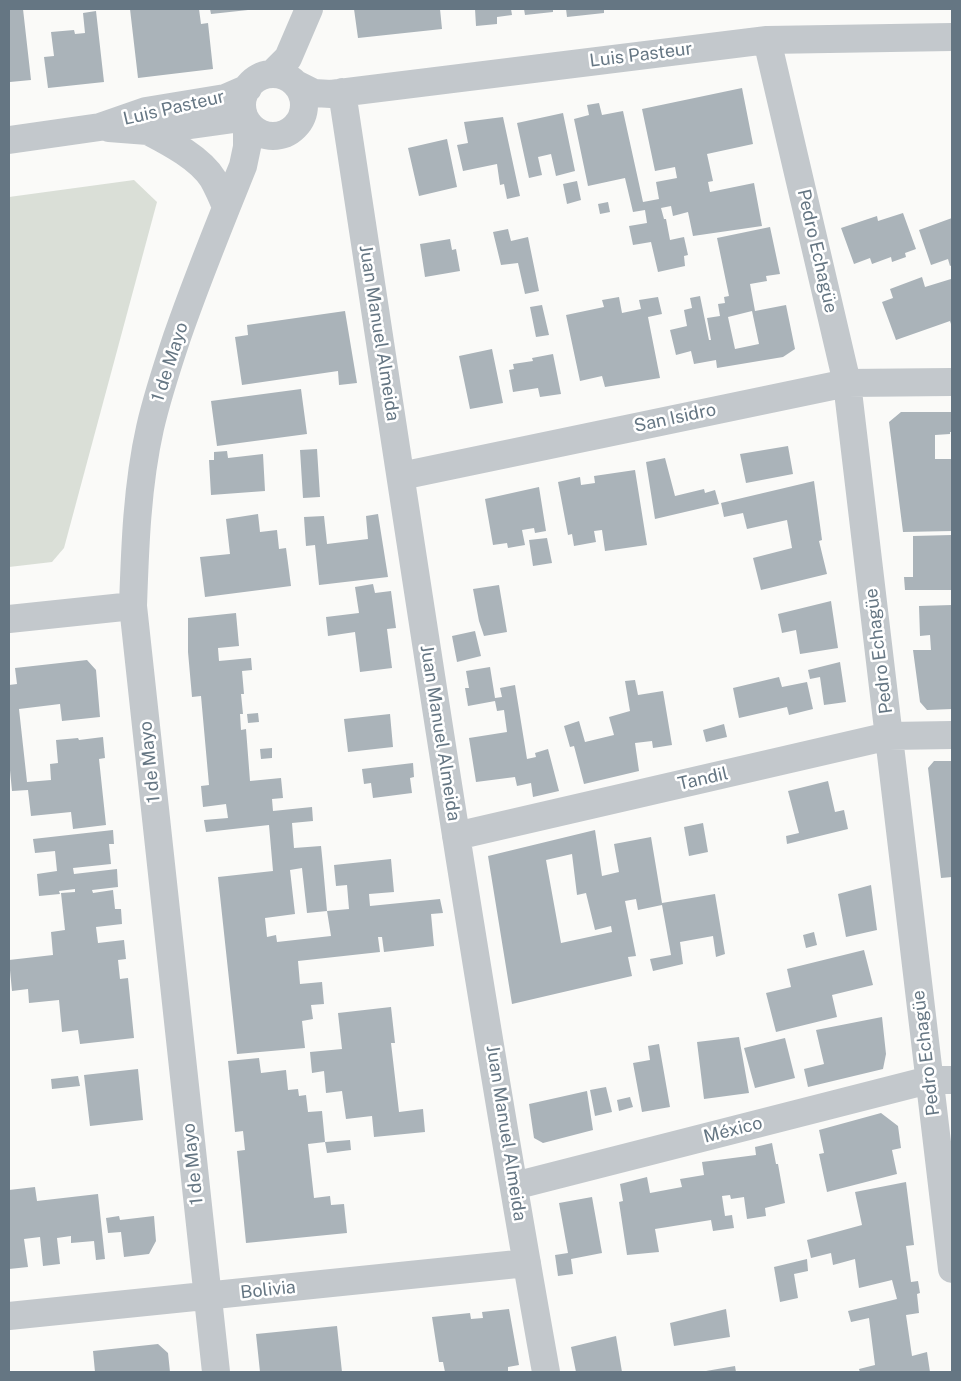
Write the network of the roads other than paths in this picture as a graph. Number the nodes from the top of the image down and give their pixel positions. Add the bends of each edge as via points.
1 (309, 9) edge
2 (952, 37) edge
3 (767, 40) junction
4 (287, 74) junction
5 (248, 88) junction
6 (337, 93) junction
7 (304, 110) junction
8 (247, 121) junction
9 (100, 127) junction
10 (148, 131) junction
11 (276, 136) junction
12 (9, 140) edge
13 (242, 166) junction
14 (226, 207) junction
15 (952, 382) edge
16 (847, 383) junction
17 (401, 476) junction
18 (133, 606) junction
19 (9, 619) edge
20 (952, 735) edge
21 (889, 736) junction
22 (456, 836) junction
23 (941, 1080) edge
24 (514, 1186) junction
25 (527, 1263) junction
26 (952, 1269) edge
27 (208, 1296) junction
28 (9, 1316) edge
29 (216, 1372) edge
30 (546, 1372) edge

1 - 4 street
2 - 3 street, Luis Pasteur
3 - 6 street, Luis Pasteur
3 - 16 street, Pedro Echagüe
4 - 5 street via 258,78
4 - 6 street, Luis Pasteur via 314,93
4 - 7 street via 303,96
5 - 8 street via 243,100 243,114
5 - 9 street, Luis Pasteur via 225,98 146,110
6 - 7 street, Luis Pasteur
6 - 17 street, Juan Manuel Almeida
7 - 11 street via 294,128
8 - 10 street, Luis Pasteur via 234,119
8 - 11 street via 260,133
8 - 13 street, 1 de Mayo via 247,147
9 - 10 street, Luis Pasteur
9 - 12 street, Luis Pasteur
10 - 14 street, Luis Pasteur via 177,147 204,169 220,191
11 - 13 street, 1 de Mayo
13 - 14 street, 1 de Mayo
14 - 18 street, 1 de Mayo via 190,299 150,428 138,506
15 - 16 street, San Isidro
16 - 17 street, San Isidro
16 - 21 street, Pedro Echagüe
17 - 22 street, Juan Manuel Almeida
18 - 19 street
18 - 27 street, 1 de Mayo
20 - 21 street, Tandil
21 - 22 street, Tandil
21 - 23 street, Pedro Echagüe
22 - 24 street, Juan Manuel Almeida
23 - 24 street, México
23 - 26 street, Pedro Echagüe
24 - 25 street, Juan Manuel Almeida
25 - 27 street, Bolivia
25 - 30 street, Juan Manuel Almeida
27 - 28 street, Bolivia
27 - 29 street, 1 de Mayo

